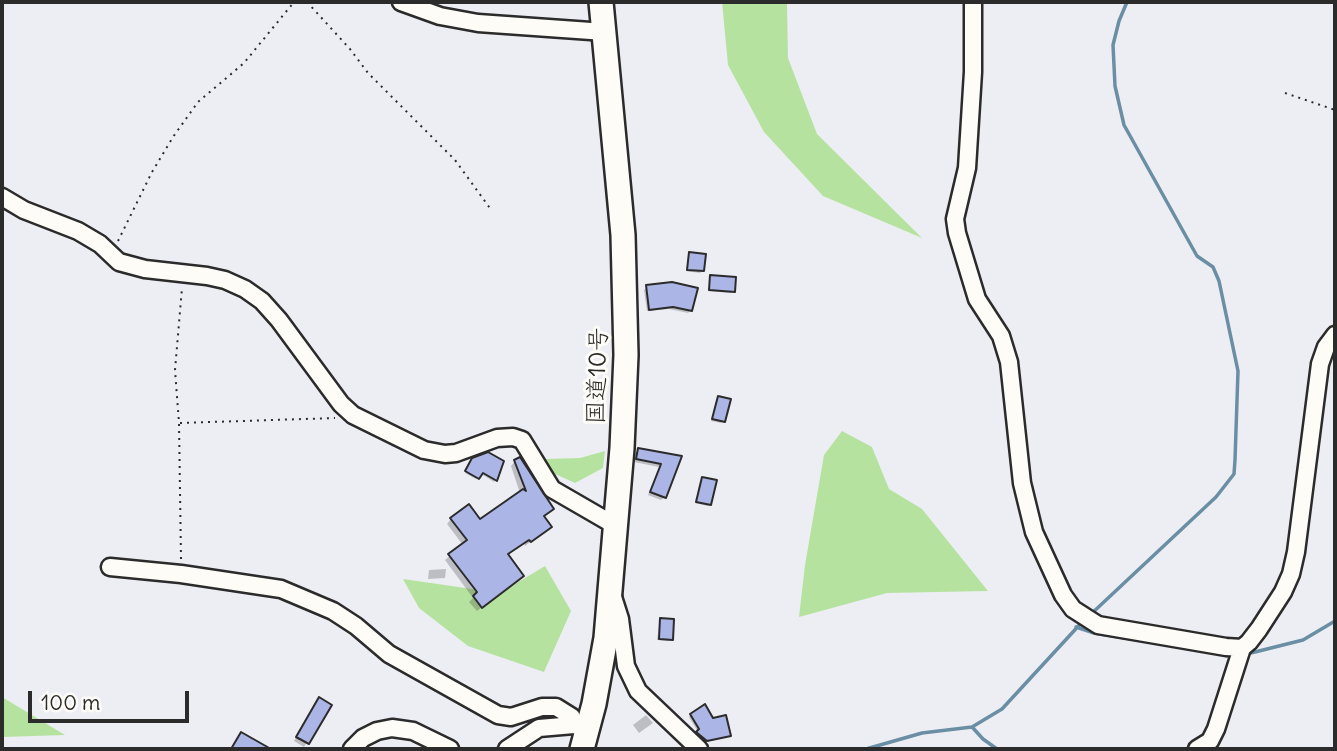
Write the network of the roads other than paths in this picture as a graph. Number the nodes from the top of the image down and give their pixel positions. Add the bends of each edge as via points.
1 (401, 2) edge
2 (601, 2) edge
3 (973, 2) edge
4 (605, 32) junction
5 (2, 197) edge
6 (1335, 335) edge
7 (616, 526) junction
8 (110, 567) dead end
9 (611, 591) junction
10 (1240, 656) junction
11 (581, 734) edge
12 (352, 749) edge
13 (450, 749) edge
14 (508, 749) edge
15 (699, 749) edge
16 (1197, 749) edge

1 - 4 street via 478,23
2 - 4 highway, 国道10号
3 - 10 street via 967,169 955,219 977,299 1001,336 1009,362 1022,483 1034,532 1063,595 1073,609 1098,625 1188,641
4 - 7 highway, 国道10号 via 626,290
5 - 7 street via 78,231 119,262 225,280 245,289 279,320 353,415 424,450 445,454 497,438 522,440 552,489
6 - 10 street via 1320,364 1291,574
7 - 9 highway, 国道10号
8 - 11 street via 281,589 333,611 389,654 498,715 511,717 556,707 572,718
9 - 11 highway, 国道10号 via 606,638
9 - 15 street via 626,666 638,691
10 - 16 street via 1216,729 1210,741
11 - 14 street via 539,729
12 - 13 street via 363,738 393,728 413,731

